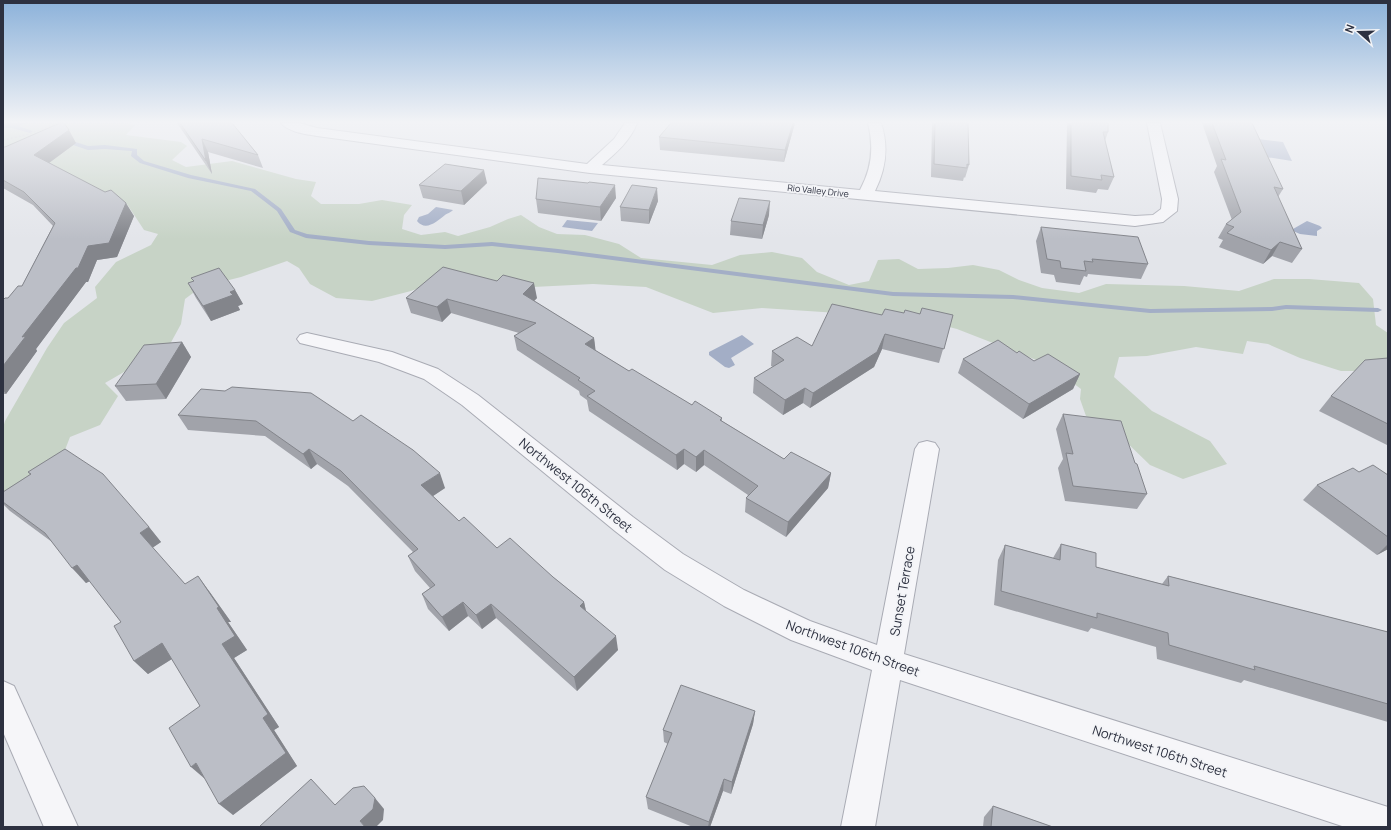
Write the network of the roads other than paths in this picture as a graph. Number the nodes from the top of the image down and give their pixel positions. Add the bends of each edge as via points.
1 (536, 162) edge
2 (598, 162) edge
3 (878, 162) edge
4 (1162, 162) edge
5 (590, 169) junction
6 (865, 196) junction
7 (308, 339) dead end
8 (927, 449) dead end
9 (889, 663) junction
10 (3, 696) edge
11 (1388, 824) edge
12 (61, 827) edge
13 (858, 827) edge

1 - 5 street, Rio Valley Drive
2 - 5 street
3 - 6 street via 875,175
4 - 6 street, Rio Valley Drive via 1170,199 1169,211 1157,219 1135,222
5 - 6 street, Rio Valley Drive
7 - 9 street, Northwest 106th Street via 385,357 431,374 470,400 674,562 734,598 801,631
8 - 9 street, Sunset Terrace
9 - 11 street, Northwest 106th Street
9 - 13 street, Sunset Terrace
10 - 12 street

